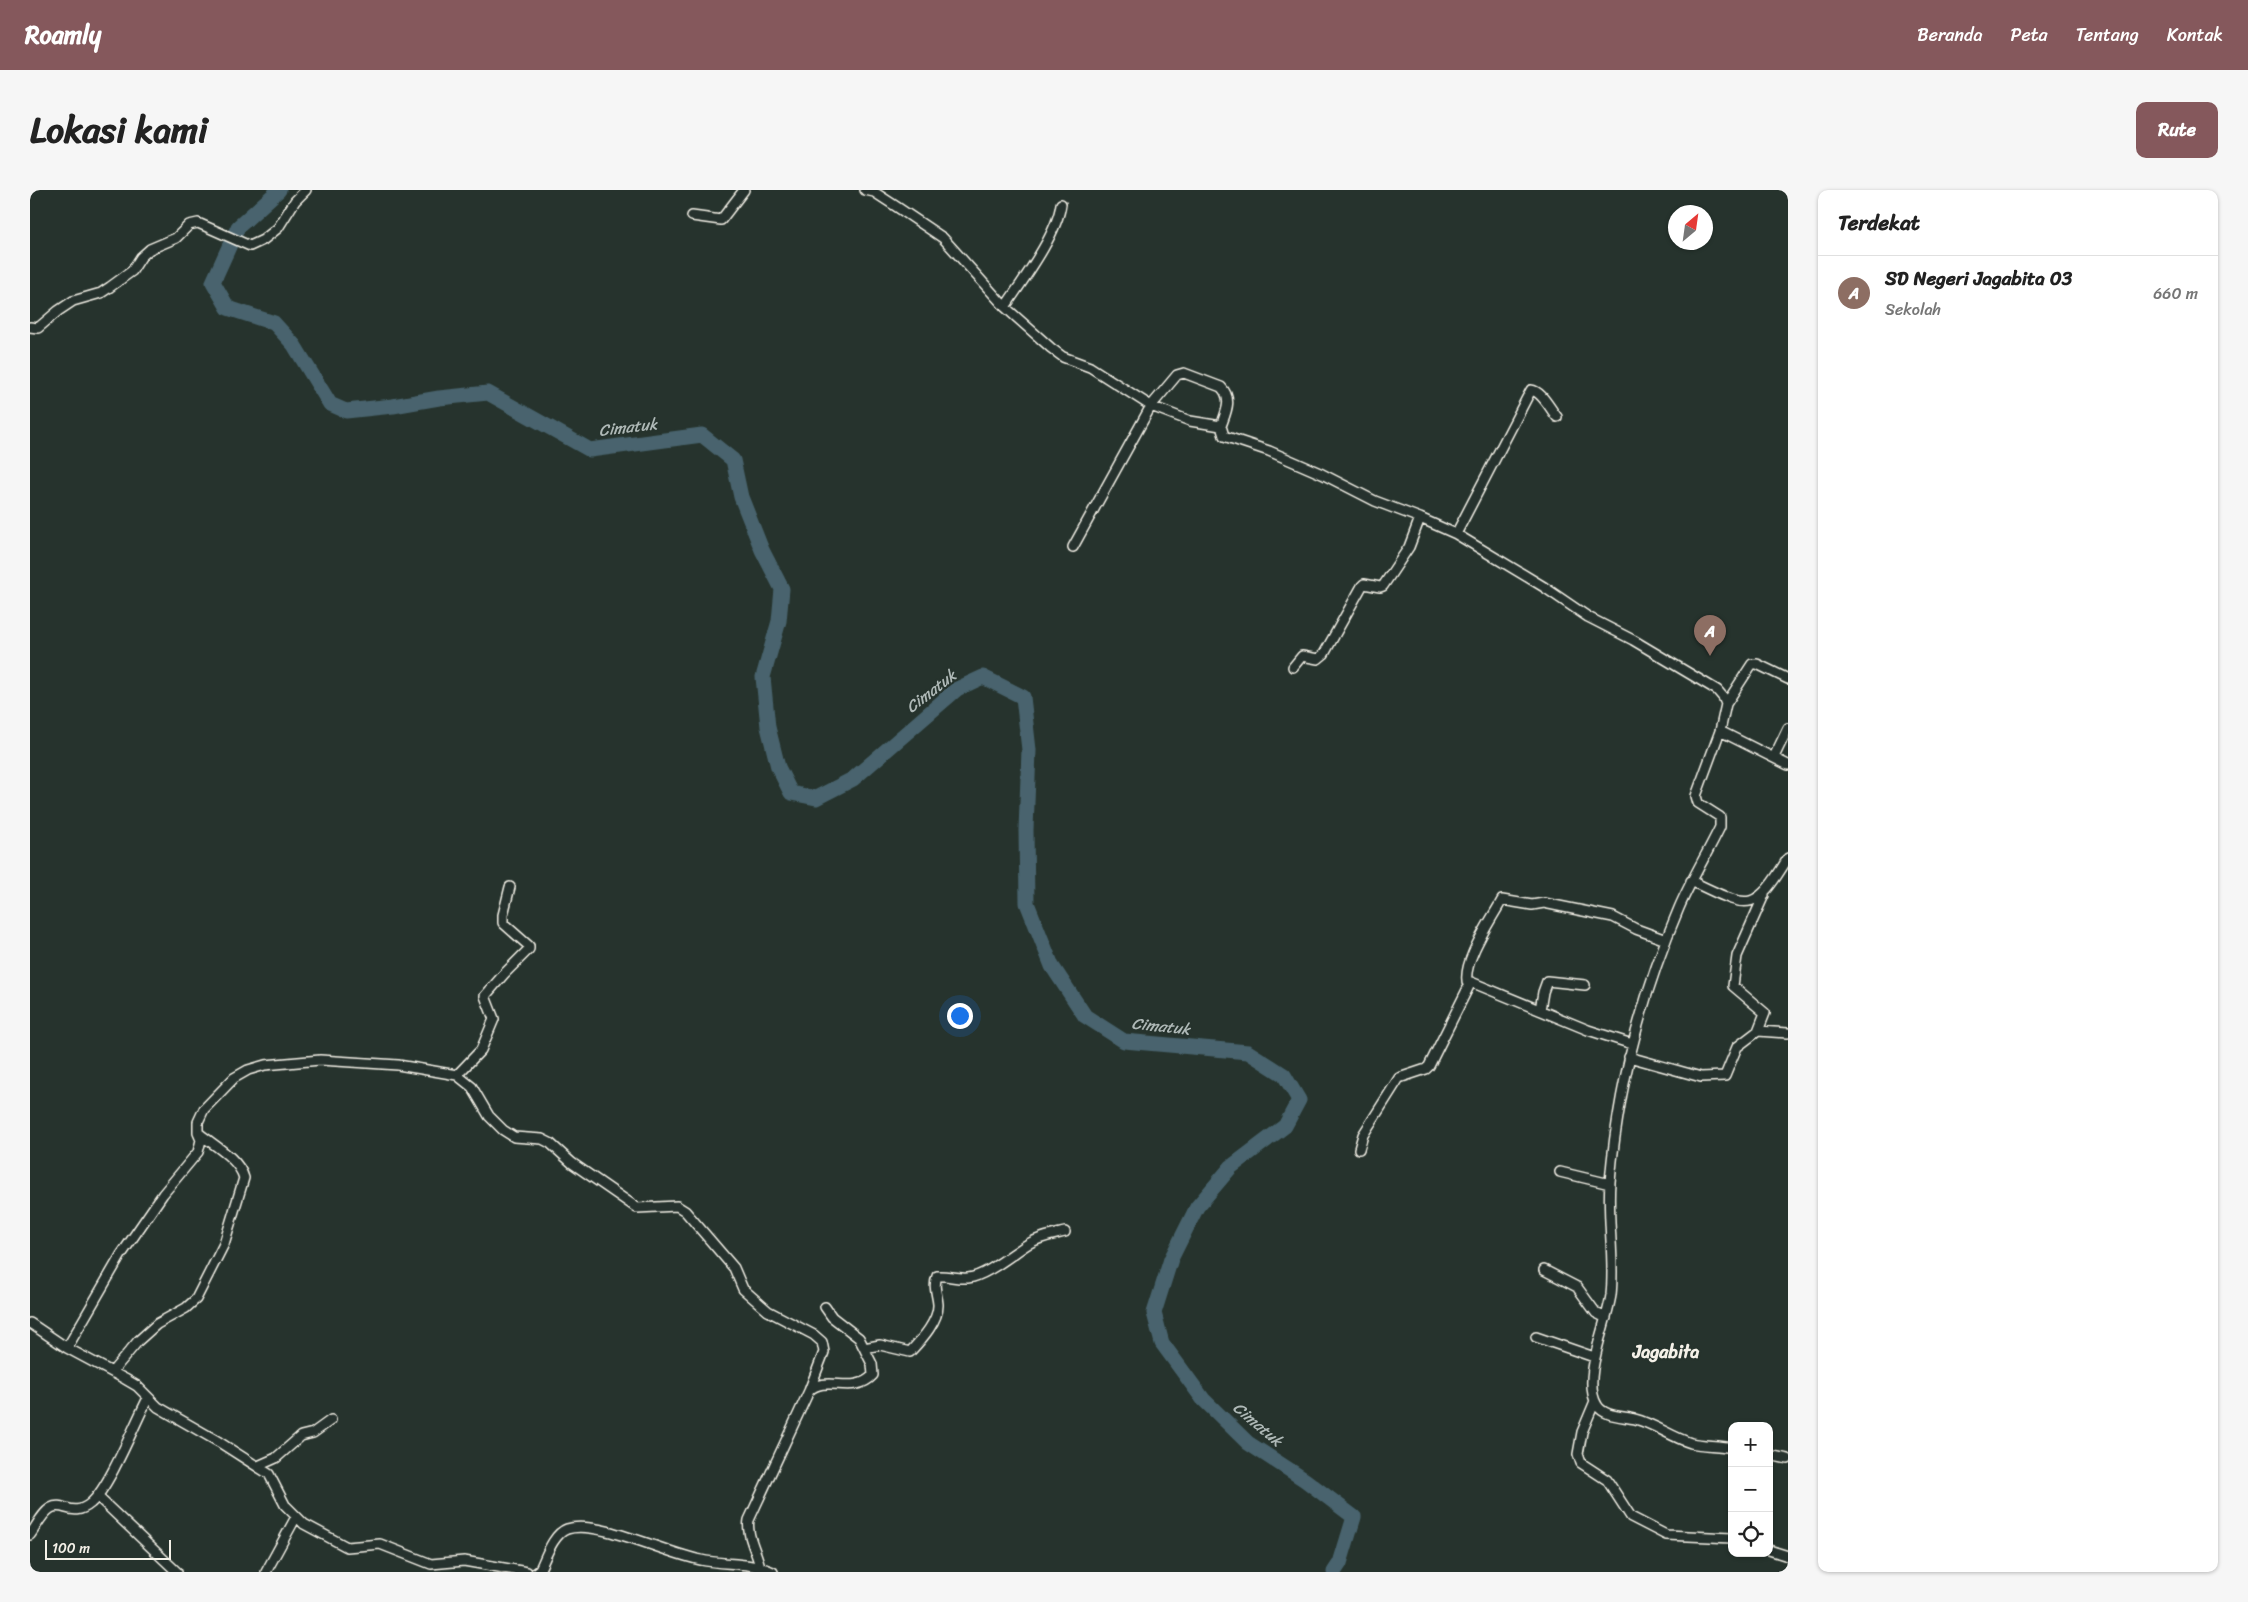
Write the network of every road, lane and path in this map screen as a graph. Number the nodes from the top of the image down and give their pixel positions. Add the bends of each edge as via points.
1 (306, 190) edge
2 (744, 190) edge
3 (872, 191) edge
4 (1061, 204) dead end
5 (692, 216) dead end
6 (1005, 307) junction
7 (30, 326) edge
8 (1152, 406) junction
9 (1557, 417) dead end
10 (1221, 426) junction
11 (1420, 518) junction
12 (1456, 534) junction
13 (1073, 547) dead end
14 (1293, 667) dead end
15 (1788, 679) edge
16 (1726, 704) junction
17 (1788, 728) edge
18 (1720, 731) junction
19 (1774, 757) junction
20 (1788, 765) edge
21 (1788, 858) edge
22 (1691, 881) junction
23 (510, 886) dead end
24 (1764, 894) junction
25 (1666, 940) junction
26 (1468, 985) junction
27 (1585, 985) dead end
28 (1540, 1010) junction
29 (1758, 1030) junction
30 (1788, 1033) edge
31 (1632, 1044) junction
32 (1629, 1058) junction
33 (457, 1075) junction
34 (198, 1133) junction
35 (1359, 1149) dead end
36 (1560, 1172) dead end
37 (1610, 1184) junction
38 (1064, 1232) dead end
39 (1544, 1270) dead end
40 (825, 1308) dead end
41 (1606, 1318) junction
42 (30, 1323) edge
43 (1536, 1337) dead end
44 (67, 1348) junction
45 (864, 1348) junction
46 (1594, 1357) junction
47 (112, 1372) junction
48 (809, 1391) junction
49 (148, 1398) junction
50 (1595, 1401) junction
51 (331, 1420) dead end
52 (1728, 1448) edge
53 (1773, 1456) edge
54 (1788, 1459) edge
55 (258, 1466) junction
56 (97, 1496) junction
57 (296, 1517) junction
58 (30, 1535) edge
59 (1728, 1538) edge
60 (1773, 1551) edge
61 (1788, 1556) edge
62 (760, 1567) junction
63 (177, 1572) edge
64 (266, 1572) edge
65 (527, 1572) edge
66 (536, 1572) edge
67 (773, 1572) edge

1 - 7 street via 278,228 263,240 250,246 198,223 189,225 176,238 150,249 132,271 110,288 74,301 38,328
2 - 5 street via 721,220
3 - 6 street via 943,238
4 - 6 street via 1060,213 1037,259
6 - 8 street via 1063,357 1090,367
8 - 10 street via 1190,421
8 - 10 street via 1177,375 1184,373 1222,387 1226,392 1229,398
8 - 13 street
9 - 12 street via 1536,391 1531,390
10 - 11 street via 1224,436 1276,454 1375,501
11 - 12 street
11 - 14 street via 1409,547 1383,586 1364,584 1324,654 1318,659 1302,656
12 - 16 street via 1588,617 1717,690
15 - 16 street via 1752,664
16 - 18 street
17 - 19 street
18 - 19 street
18 - 22 street via 1696,796 1698,803 1720,817 1720,827
19 - 20 street
21 - 24 street
22 - 24 street via 1737,901 1749,902
22 - 25 street
23 - 33 street via 503,923 529,949 485,996 494,1019 481,1050
24 - 29 street via 1737,956 1734,986 1765,1013
25 - 26 street via 1614,917 1544,903 1532,905 1502,900 1476,946 1466,978
25 - 31 street via 1644,999
26 - 28 street via 1474,982
26 - 35 street via 1430,1066 1398,1078
27 - 28 street via 1547,980
28 - 31 street
29 - 30 street
29 - 32 street via 1737,1047 1725,1076 1701,1077
31 - 32 street
32 - 37 street
33 - 34 street via 398,1065 320,1060 265,1065 242,1073 220,1091 204,1109 198,1122
33 - 48 street via 472,1086 489,1116 502,1130 514,1137 542,1139 550,1143 572,1163 636,1208 677,1206 685,1211 734,1268 743,1290 768,1311 822,1342 824,1352
34 - 44 street via 201,1140 198,1152 163,1194 121,1255
34 - 47 street via 234,1161 244,1178 224,1244 196,1300 157,1324
36 - 37 street
37 - 41 street via 1613,1274
38 - 45 street via 1030,1243 984,1272 968,1278 937,1276 934,1284 938,1306 934,1318 922,1340 910,1352 880,1345
39 - 41 street via 1577,1286 1596,1313
40 - 45 street via 859,1338
41 - 46 street
42 - 44 street
43 - 46 street
44 - 47 street
45 - 48 street via 873,1376 856,1385 823,1384
46 - 50 street via 1592,1384
47 - 49 street via 137,1386
48 - 62 street via 749,1520 749,1533
49 - 55 street
49 - 56 street
50 - 52 street via 1604,1412 1641,1421 1690,1443
50 - 59 street via 1582,1432 1578,1454 1581,1463 1607,1480 1631,1517 1666,1535
51 - 55 street via 313,1434 301,1436 276,1458
53 - 54 street
55 - 57 street via 272,1476 284,1505
56 - 58 street via 81,1509 51,1508
56 - 63 street
57 - 64 street
57 - 65 street via 347,1547 380,1544 431,1564 464,1560
60 - 61 street
62 - 66 street via 698,1560 617,1534 580,1528 560,1532
62 - 67 street

